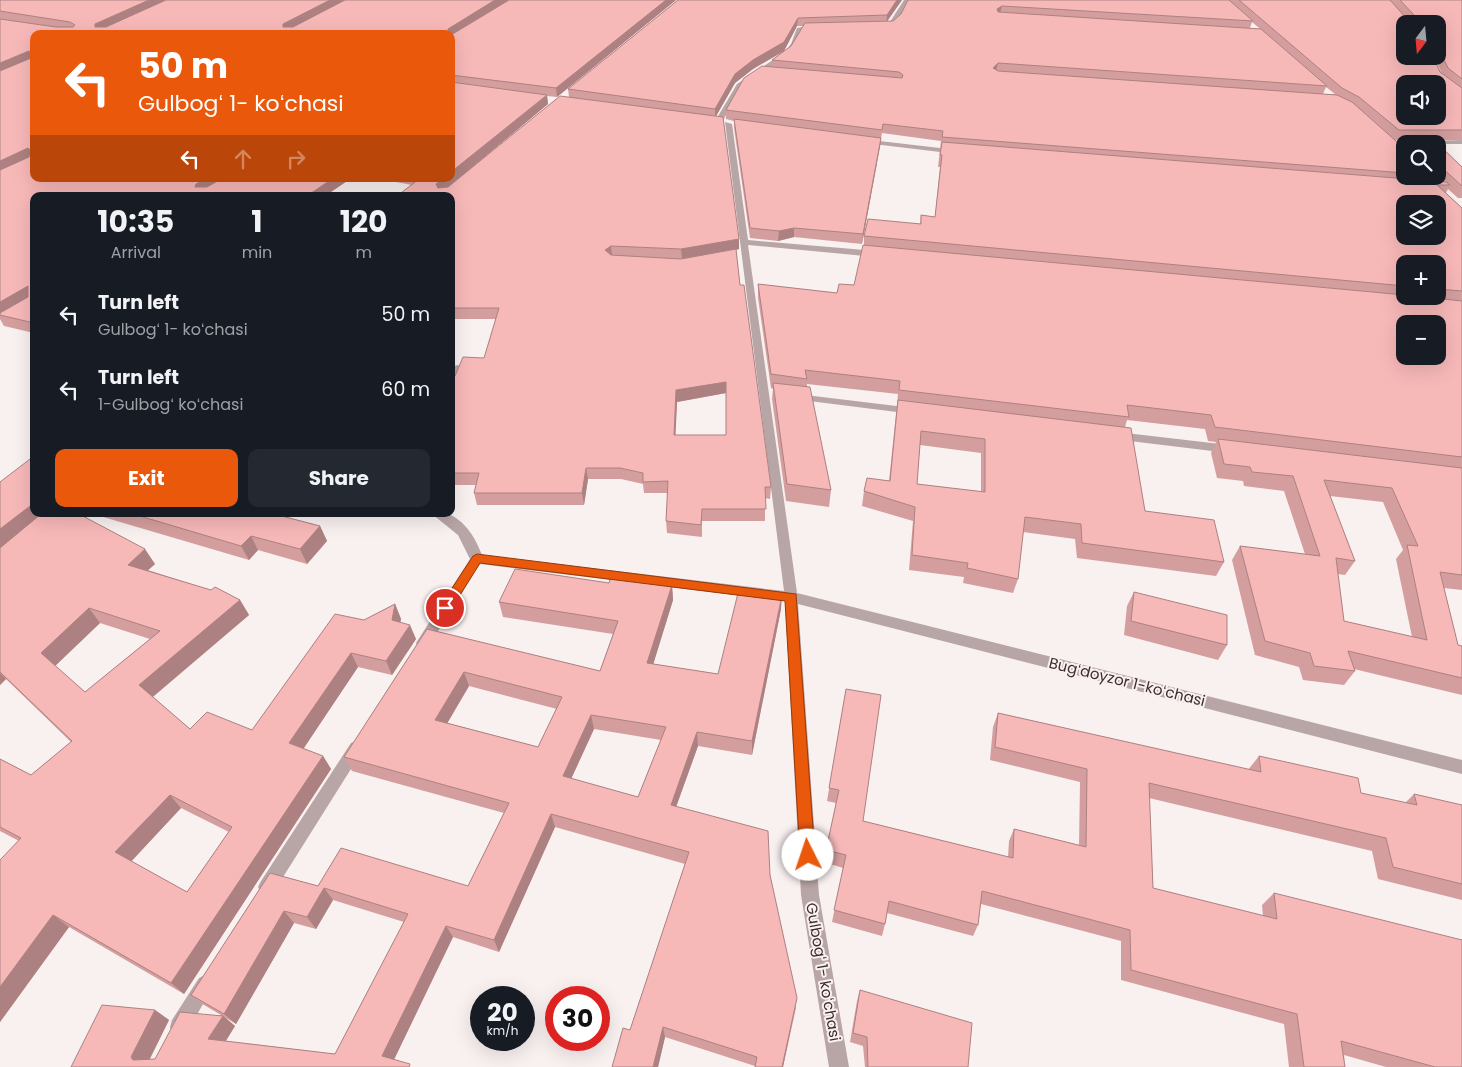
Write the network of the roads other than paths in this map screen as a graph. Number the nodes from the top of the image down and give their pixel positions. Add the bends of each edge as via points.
1 (908, 0) edge
2 (824, 26) edge
3 (879, 28) edge
4 (756, 72) junction
5 (775, 73) edge
6 (709, 122) edge
7 (728, 124) junction
8 (1386, 138) edge
9 (855, 140) edge
10 (1462, 142) edge
11 (1392, 144) junction
12 (1396, 147) edge
13 (963, 152) edge
14 (744, 242) junction
15 (882, 255) edge
16 (458, 368) edge
17 (455, 376) edge
18 (773, 394) junction
19 (921, 412) edge
20 (1108, 435) edge
21 (1245, 451) edge
22 (443, 517) edge
23 (477, 559) junction
24 (791, 597) junction
25 (413, 659) edge
26 (365, 734) edge
27 (1462, 767) edge
28 (258, 900) edge
29 (215, 967) edge
30 (171, 1042) edge
31 (840, 1067) edge

1 - 3 street via 892,25
2 - 4 street via 800,29 791,49
4 - 5 street
4 - 7 street via 736,89
6 - 7 street
7 - 14 street, Gulbogʻ 1- koʻchasi
8 - 11 street
9 - 13 street
10 - 11 street
11 - 12 street
14 - 15 street
14 - 18 street, Gulbogʻ 1- koʻchasi via 742,254
16 - 17 street
18 - 19 street
18 - 24 street, Gulbogʻ 1- koʻchasi
20 - 21 street
22 - 23 street via 462,528
23 - 24 street
23 - 25 street
24 - 27 street, Bugʻdoyzor 1-koʻchasi
24 - 31 street, Gulbogʻ 1- koʻchasi via 810,895
26 - 28 street
29 - 30 street

